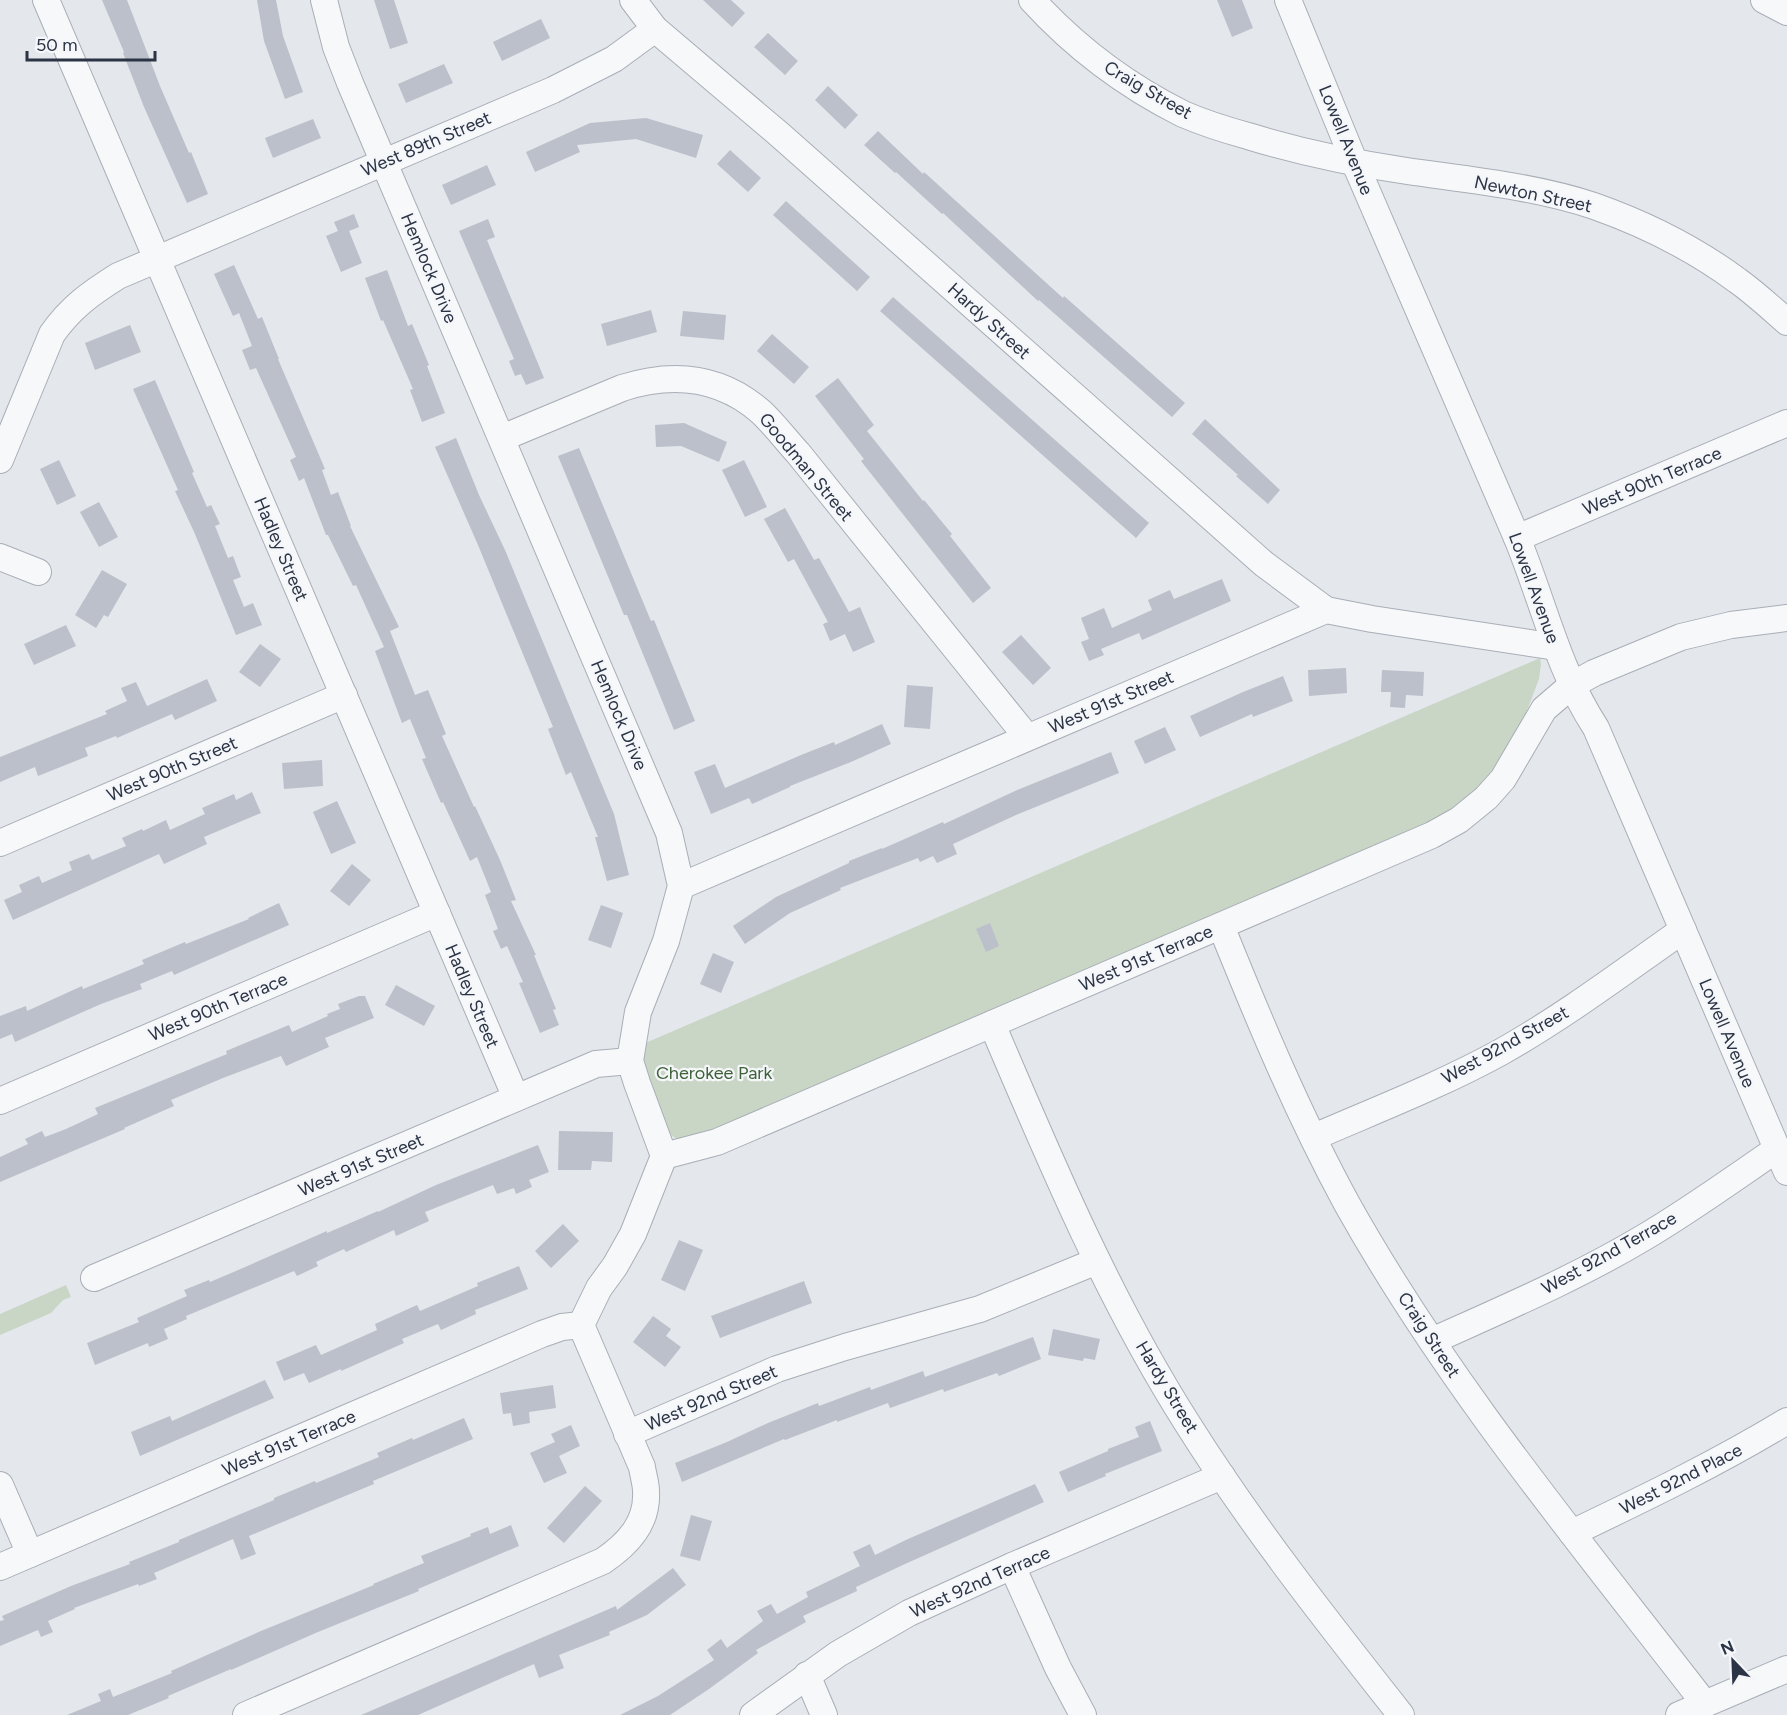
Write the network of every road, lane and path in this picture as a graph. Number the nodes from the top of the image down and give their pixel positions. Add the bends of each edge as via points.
1 (46, 0) edge
2 (324, 0) edge
3 (633, 0) edge
4 (1032, 0) edge
5 (1288, 0) edge
6 (1764, 0) edge
7 (1787, 12) edge
8 (655, 28) junction
9 (1354, 161) junction
10 (384, 162) junction
11 (157, 259) junction
12 (1787, 322) edge
13 (1787, 423) edge
14 (502, 438) junction
15 (0, 460) edge
16 (1516, 538) junction
17 (0, 557) edge
18 (38, 572) dead end
19 (1326, 610) junction
20 (1787, 618) edge
21 (1556, 647) junction
22 (1572, 685) junction
23 (344, 695) junction
24 (1027, 737) junction
25 (0, 843) edge
26 (681, 886) junction
27 (437, 913) junction
28 (1221, 926) junction
29 (1683, 930) junction
30 (992, 1024) junction
31 (630, 1061) junction
32 (516, 1098) junction
33 (0, 1101) edge
34 (1314, 1137) junction
35 (1777, 1149) junction
36 (664, 1156) junction
37 (1787, 1172) edge
38 (1097, 1261) junction
39 (94, 1278) dead end
40 (581, 1325) junction
41 (1432, 1341) junction
42 (1787, 1421) edge
43 (627, 1434) junction
44 (1222, 1476) junction
45 (0, 1485) edge
46 (1572, 1533) junction
47 (30, 1554) junction
48 (1012, 1566) junction
49 (0, 1567) edge
50 (1787, 1669) edge
51 (807, 1676) junction
52 (1705, 1704) junction
53 (246, 1715) edge
54 (753, 1715) edge
55 (824, 1715) edge
56 (1083, 1715) edge
57 (1401, 1715) edge
58 (1679, 1715) edge

1 - 11 street, Hadley Street
2 - 10 street, Hemlock Drive via 336,46
3 - 8 street
4 - 9 street, Craig Street via 1100,62 1184,114 1289,148
5 - 9 street, Lowell Avenue
6 - 7 street
8 - 10 street, West 89th Street via 614,59 553,90
8 - 19 street, Hardy Street via 1264,564
9 - 12 street, Newton Street via 1546,193 1593,206 1692,250 1738,281
9 - 16 street, Lowell Avenue
10 - 11 street, West 89th Street
10 - 14 street, Hemlock Drive
11 - 15 street, West 89th Street via 118,276 64,316 52,334
11 - 23 street, Hadley Street
13 - 16 street, West 90th Terrace
14 - 24 street, Goodman Street via 640,382 686,379 713,384 738,396 762,412 798,453
14 - 26 street, Hemlock Drive via 669,833
16 - 21 street, Lowell Avenue
17 - 18 street
19 - 21 street
19 - 24 street, West 91st Street
20 - 22 street via 1681,637
21 - 22 street, Lowell Avenue
22 - 28 street, West 91st Terrace via 1544,709 1503,778 1459,820
22 - 29 street, Lowell Avenue via 1596,728
23 - 25 street, West 90th Street
23 - 27 street, Hadley Street
24 - 26 street, West 91st Street
26 - 31 street, Hemlock Drive via 666,941 638,1012
27 - 32 street, Hadley Street
27 - 33 street, West 90th Terrace
28 - 30 street, West 91st Terrace
28 - 34 street, Craig Street
29 - 34 street, West 92nd Street via 1570,1010 1500,1052
29 - 35 street, Lowell Avenue
30 - 36 street, West 91st Terrace via 717,1142
30 - 38 street, Hardy Street
31 - 32 street, West 91st Street via 596,1064
31 - 36 street, Hemlock Drive
32 - 39 street, West 91st Street
34 - 41 street, Craig Street via 1347,1203
35 - 37 street, Lowell Avenue
35 - 41 street, West 92nd Terrace via 1642,1239 1558,1284
36 - 40 street via 633,1234
38 - 43 street, West 92nd Street via 980,1309 777,1369
38 - 44 street, Hardy Street via 1137,1338
40 - 43 street
40 - 47 street, West 91st Terrace via 542,1334
41 - 46 street, Craig Street via 1466,1393
42 - 46 street, West 92nd Place via 1678,1482
43 - 53 street, West 92nd Street via 642,1467 645,1508 636,1533 620,1550 603,1561
44 - 48 street, West 92nd Terrace
44 - 57 street, Hardy Street
45 - 47 street
46 - 52 street, Craig Street
47 - 49 street, West 91st Terrace
48 - 51 street, West 92nd Terrace via 909,1613
48 - 56 street
50 - 52 street
51 - 54 street, West 92nd Terrace
51 - 55 street
52 - 58 street

